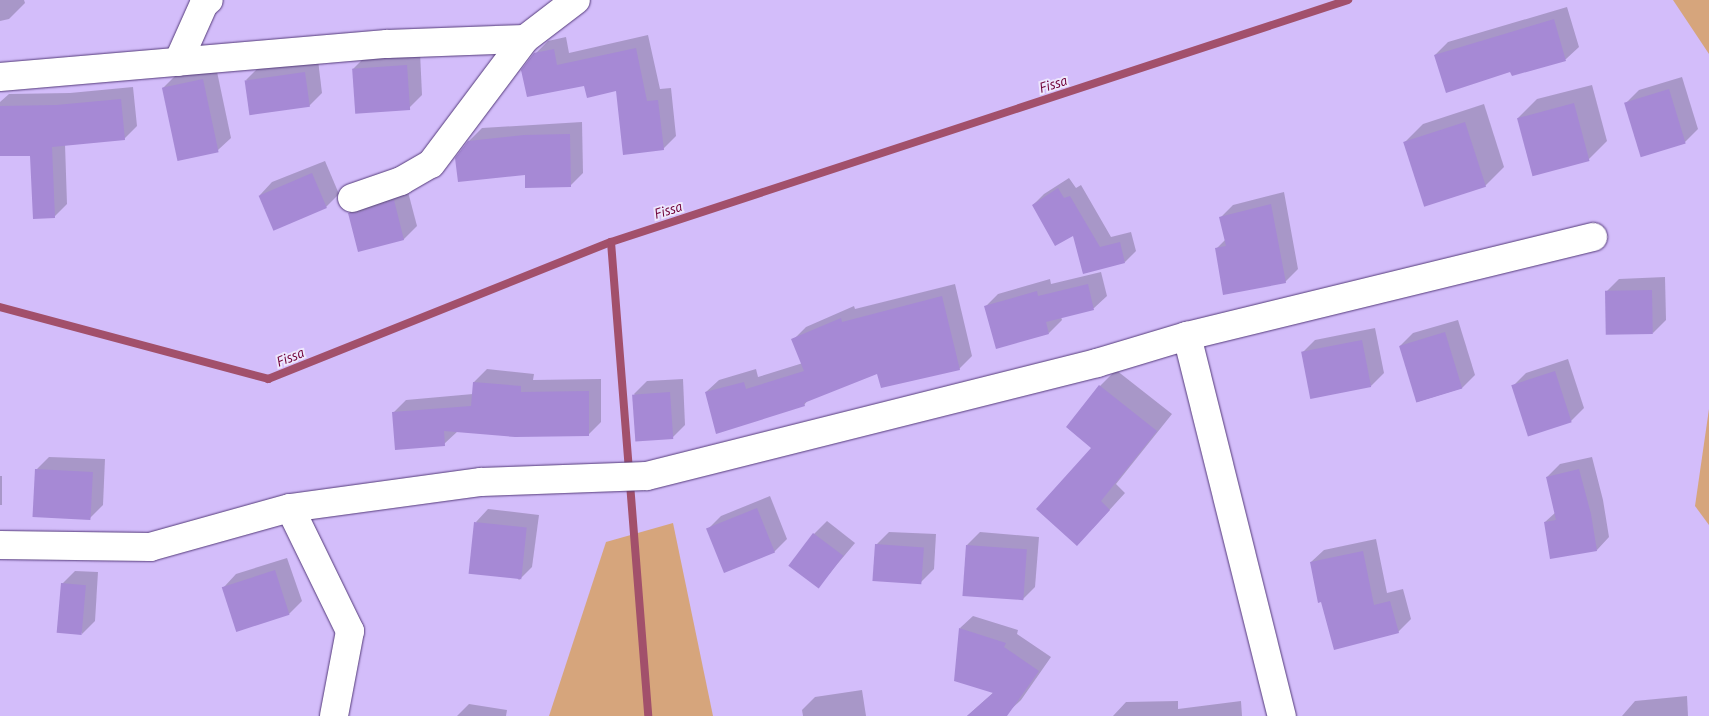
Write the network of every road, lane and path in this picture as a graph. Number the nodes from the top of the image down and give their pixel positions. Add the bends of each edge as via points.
1 (209, 0) edge
2 (576, 0) edge
3 (525, 39) junction
4 (178, 62) junction
5 (0, 76) edge
6 (352, 198) dead end
7 (1593, 237) dead end
8 (1187, 336) junction
9 (290, 508) junction
10 (0, 544) edge
11 (334, 716) edge
12 (1282, 716) edge

1 - 4 street via 204,4
2 - 3 street
3 - 4 street via 387,44
3 - 6 street via 431,164 401,181
4 - 5 street
7 - 8 street
8 - 9 street via 1097,363 647,476 481,482
8 - 12 street
9 - 10 street via 150,547
9 - 11 street via 350,632

